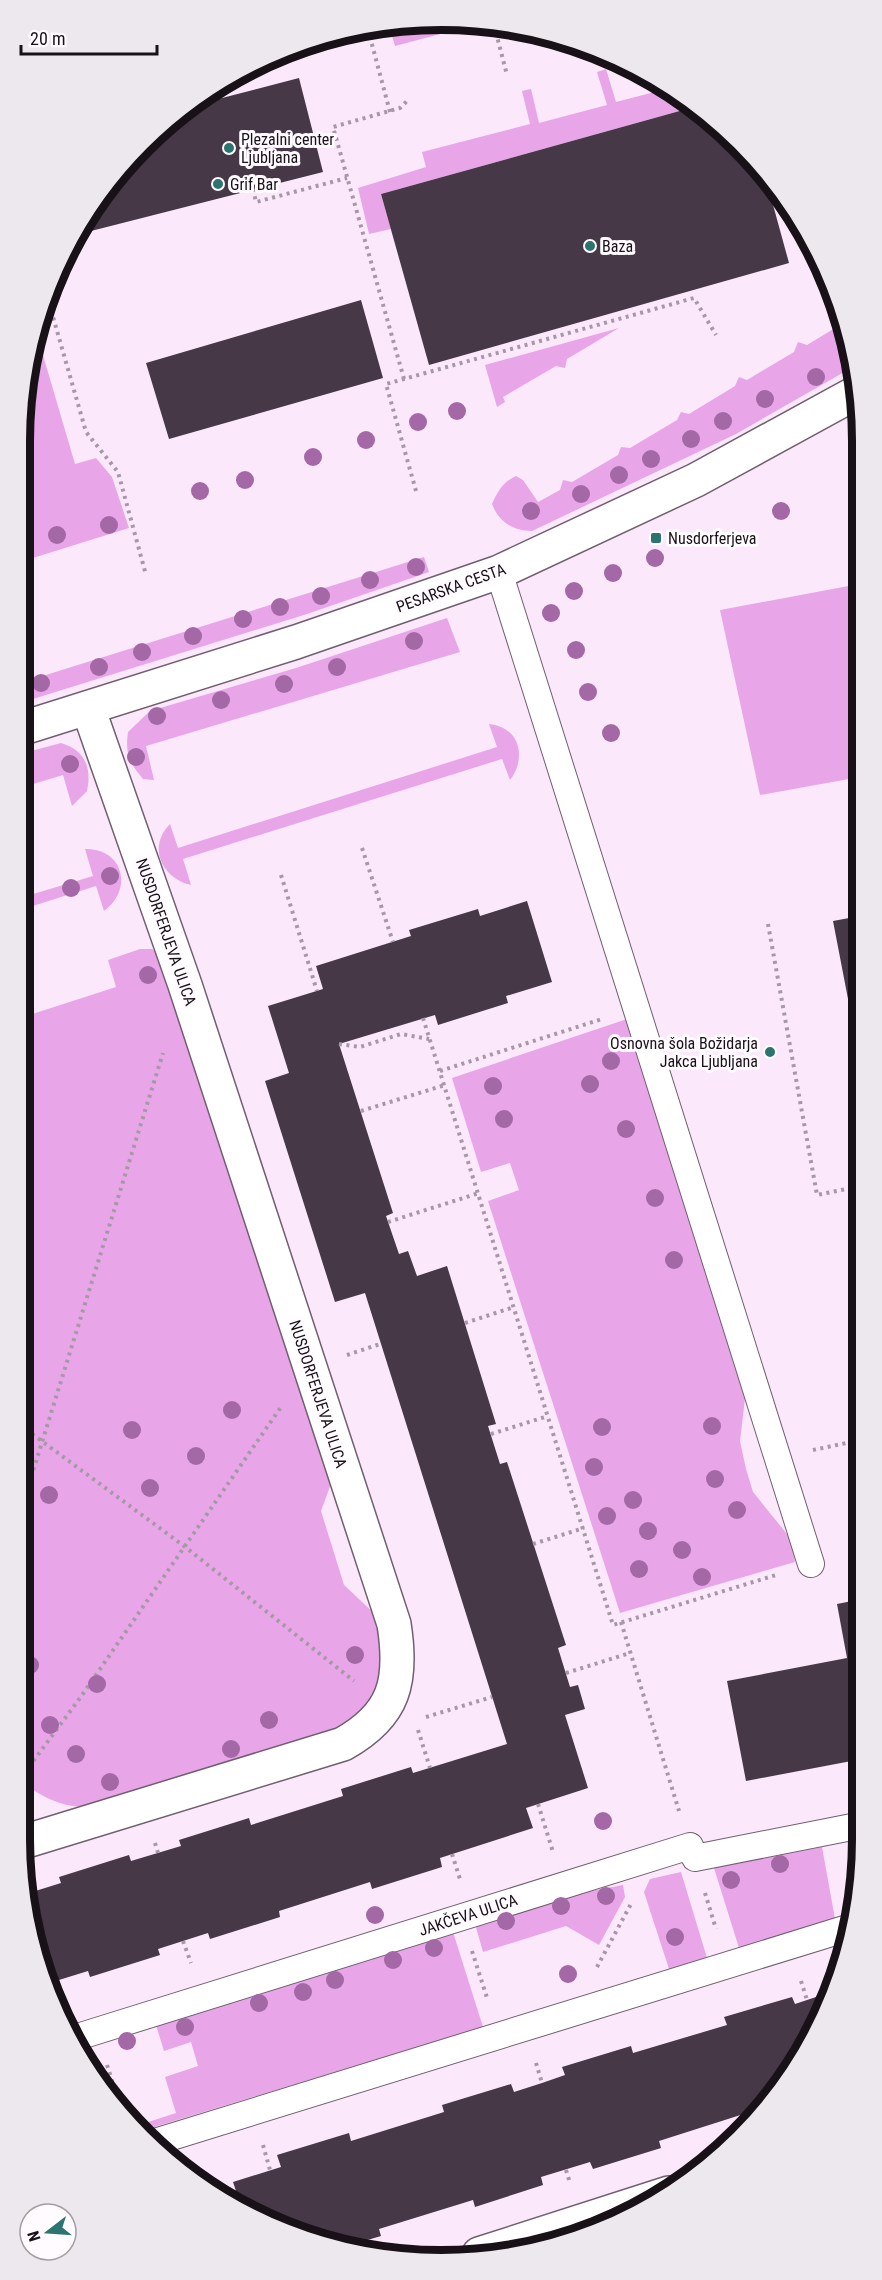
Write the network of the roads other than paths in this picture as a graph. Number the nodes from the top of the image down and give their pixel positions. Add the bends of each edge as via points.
1 (849, 396) edge
2 (499, 572) junction
3 (88, 708) junction
4 (30, 726) edge
5 (811, 1564) road end
6 (852, 1828) edge
7 (30, 1839) edge
8 (841, 1930) edge
9 (80, 2036) edge
10 (161, 2140) edge
11 (624, 2207) edge
12 (511, 2244) edge

1 - 2 street, PESARSKA CESTA via 696,480
2 - 3 street, PESARSKA CESTA
2 - 5 lane
3 - 4 street, PESARSKA CESTA
3 - 7 street, NUSDORFERJEVA ULICA via 185,985 394,1624 398,1668 387,1707 372,1726 343,1744
6 - 9 lane, JAKČEVA ULICA via 629,1865
8 - 10 lane
11 - 12 street

